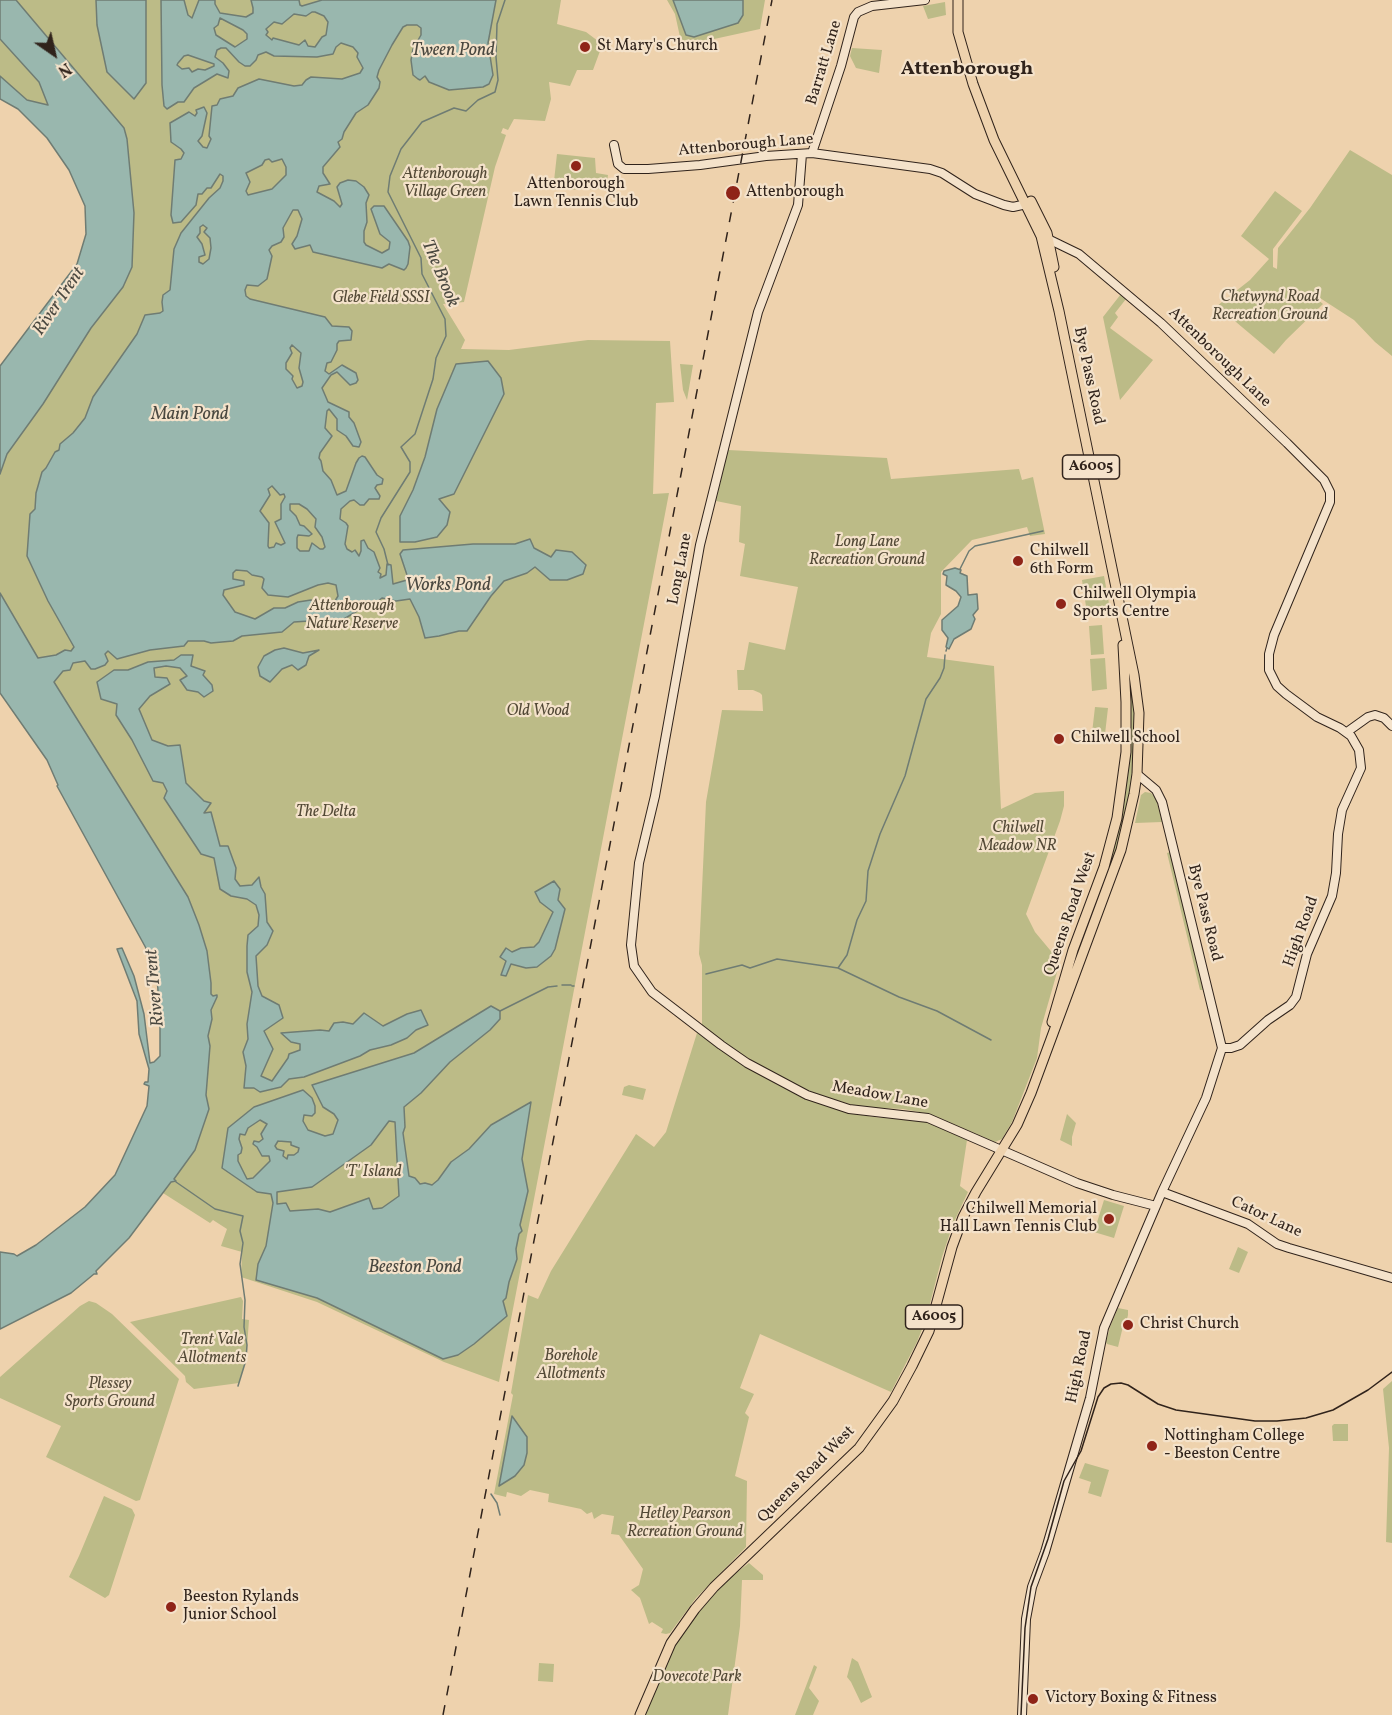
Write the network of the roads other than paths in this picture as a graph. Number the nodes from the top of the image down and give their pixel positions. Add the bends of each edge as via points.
1 (924, 0) edge
2 (958, 0) edge
3 (614, 145) dead end
4 (807, 154) junction
5 (1029, 204) junction
6 (1045, 236) junction
7 (1079, 254) junction
8 (1053, 259) junction
9 (1059, 311) junction
10 (1122, 623) junction
11 (1392, 726) edge
12 (1347, 732) junction
13 (1137, 774) junction
14 (1122, 786) joint
15 (1154, 788) junction
16 (1134, 794) junction
17 (652, 992) joint
18 (1222, 1048) junction
19 (1046, 1051) junction
20 (1001, 1151) junction
21 (1162, 1192) junction
22 (1156, 1206) junction
23 (1392, 1278) edge
24 (640, 1715) edge
25 (1022, 1715) edge

1 - 4 street, Barratt Lane via 872,6 854,17 841,66
2 - 5 main road, A6005 via 958,32 989,129
3 - 4 street, Attenborough Lane via 620,167 630,170
4 - 5 street, Attenborough Lane via 930,169 991,200 1013,207
4 - 17 street, Long Lane via 798,205 758,312 700,545 639,864 631,954 637,972
5 - 6 main road, Bye Pass Road / A6005
6 - 7 street, Attenborough Lane
6 - 8 main road, Bye Pass Road / A6005
6 - 9 main road, Bye Pass Road / A6005
7 - 8 street via 1063,249
7 - 12 street, Attenborough Lane via 1179,339 1324,480 1330,502 1274,635 1269,674 1286,694 1317,717
8 - 9 main road, Bye Pass Road / A6005
9 - 10 main road, Bye Pass Road / A6005
10 - 13 main road, Bye Pass Road / A6005 via 1139,713
10 - 14 main road, Bye Pass Road / A6005 via 1126,752
11 - 12 street via 1384,717 1371,716
12 - 18 street, High Road via 1359,750 1361,768 1342,810 1332,896 1307,954 1296,997 1240,1045
13 - 15 street, Bye Pass Road
13 - 16 main road, Bye Pass Road / A6005
14 - 19 main road, Queens Road West / A6005 via 1104,867 1056,1004
15 - 16 street
15 - 18 street, Bye Pass Road via 1162,802
16 - 19 main road, Queens Road West / A6005 via 1121,850
17 - 20 street, Meadow Lane via 747,1063 807,1095 849,1108 928,1118
18 - 21 street, High Road via 1206,1098
19 - 20 main road, Queens Road West / A6005 via 1024,1112
20 - 22 street, Meadow Lane via 1089,1188
20 - 24 main road, Queens Road West / A6005 via 958,1228 929,1331 893,1401 859,1448 703,1599 671,1643
21 - 22 street, High Road
21 - 23 street, Cator Lane via 1241,1221 1277,1244
22 - 25 street, High Road via 1104,1328 1076,1446 1079,1457 1065,1483 1036,1580 1027,1626

